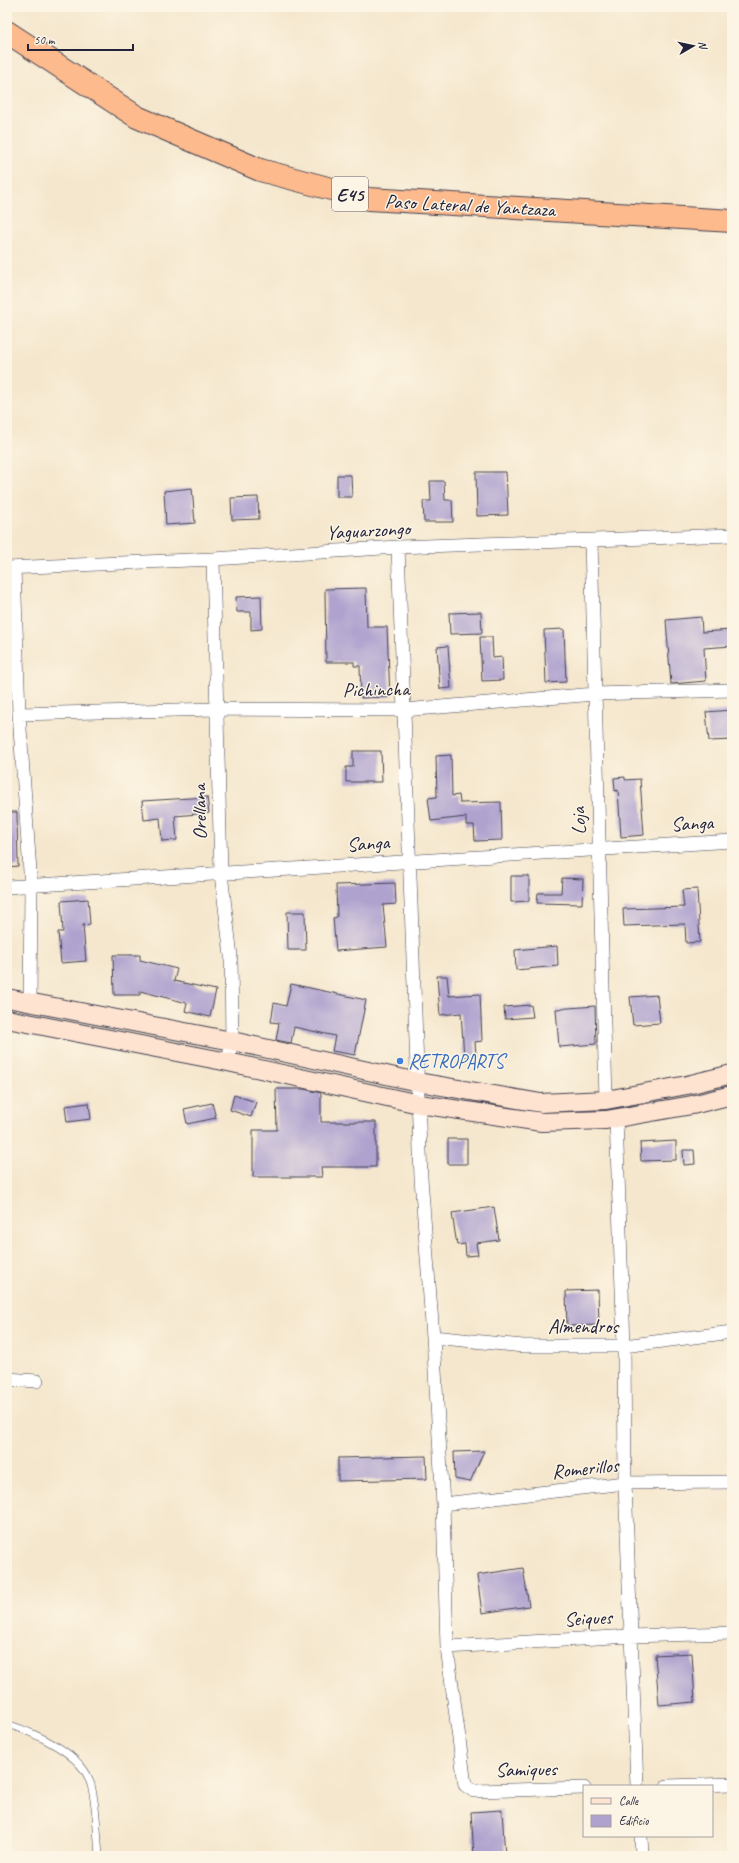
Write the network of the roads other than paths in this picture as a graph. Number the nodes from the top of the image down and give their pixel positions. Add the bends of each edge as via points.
1 (7, 32) edge
2 (732, 221) edge
3 (732, 535) edge
4 (591, 541) junction
5 (398, 548) junction
6 (213, 559) junction
7 (11, 568) edge
8 (732, 690) edge
9 (595, 694) junction
10 (217, 709) junction
11 (404, 710) junction
12 (19, 714) junction
13 (732, 841) edge
14 (599, 848) junction
15 (410, 860) junction
16 (221, 874) junction
17 (31, 886) junction
18 (7, 887) edge
19 (7, 998) edge
20 (30, 1003) junction
21 (7, 1019) edge
22 (232, 1041) junction
23 (228, 1062) junction
24 (732, 1074) edge
25 (418, 1082) junction
26 (732, 1095) edge
27 (606, 1100) junction
28 (419, 1104) junction
29 (616, 1118) junction
30 (732, 1332) edge
31 (433, 1337) junction
32 (624, 1346) junction
33 (7, 1379) edge
34 (37, 1381) dead end
35 (732, 1482) edge
36 (625, 1483) junction
37 (443, 1504) junction
38 (732, 1633) edge
39 (630, 1636) junction
40 (447, 1646) junction
41 (7, 1724) edge
42 (732, 1784) edge
43 (637, 1785) edge
44 (700, 1785) edge
45 (583, 1788) edge
46 (641, 1837) edge
47 (99, 1856) edge
48 (642, 1856) edge

1 - 2 highway, Paso Lateral de Yantzaza / E45 via 138,117 260,170 369,200
3 - 4 street, Yaguarzongo
4 - 5 street, Yaguarzongo
4 - 9 street, Loja
5 - 6 street, Yaguarzongo
5 - 11 street
6 - 7 street, Yaguarzongo
6 - 10 street, Orellana
7 - 12 street
8 - 9 street, Pichincha
9 - 11 street, Pichincha
9 - 14 street, Loja
10 - 11 street, Pichincha
10 - 12 street, Pichincha
10 - 16 street, Orellana
11 - 15 street
12 - 17 street
13 - 14 street, Sanga
14 - 15 street, Sanga
14 - 27 street, Loja
15 - 16 street, Sanga
15 - 25 street
16 - 17 street, Sanga
16 - 22 street, Orellana via 231,956
17 - 18 street, Sanga
17 - 20 street
19 - 20 main road
20 - 22 main road
21 - 23 main road
22 - 23 street, Orellana
22 - 25 main road
23 - 28 main road
24 - 27 main road
25 - 27 main road via 541,1103
25 - 28 street
26 - 29 main road via 692,1105
28 - 29 main road via 542,1122
28 - 31 street via 421,1178
29 - 32 street
30 - 32 street, Almendros
31 - 32 street, Almendros via 524,1346
31 - 37 street
32 - 36 street
33 - 34 street
35 - 36 street, Romerillos
36 - 37 street, Romerillos
36 - 39 street
37 - 40 street
38 - 39 street, Seiques
39 - 40 street, Seiques
39 - 43 street
40 - 45 street, Samiques via 465,1785 474,1791
41 - 47 lane via 60,1747 74,1757 82,1767 92,1786
42 - 44 street
46 - 48 street

